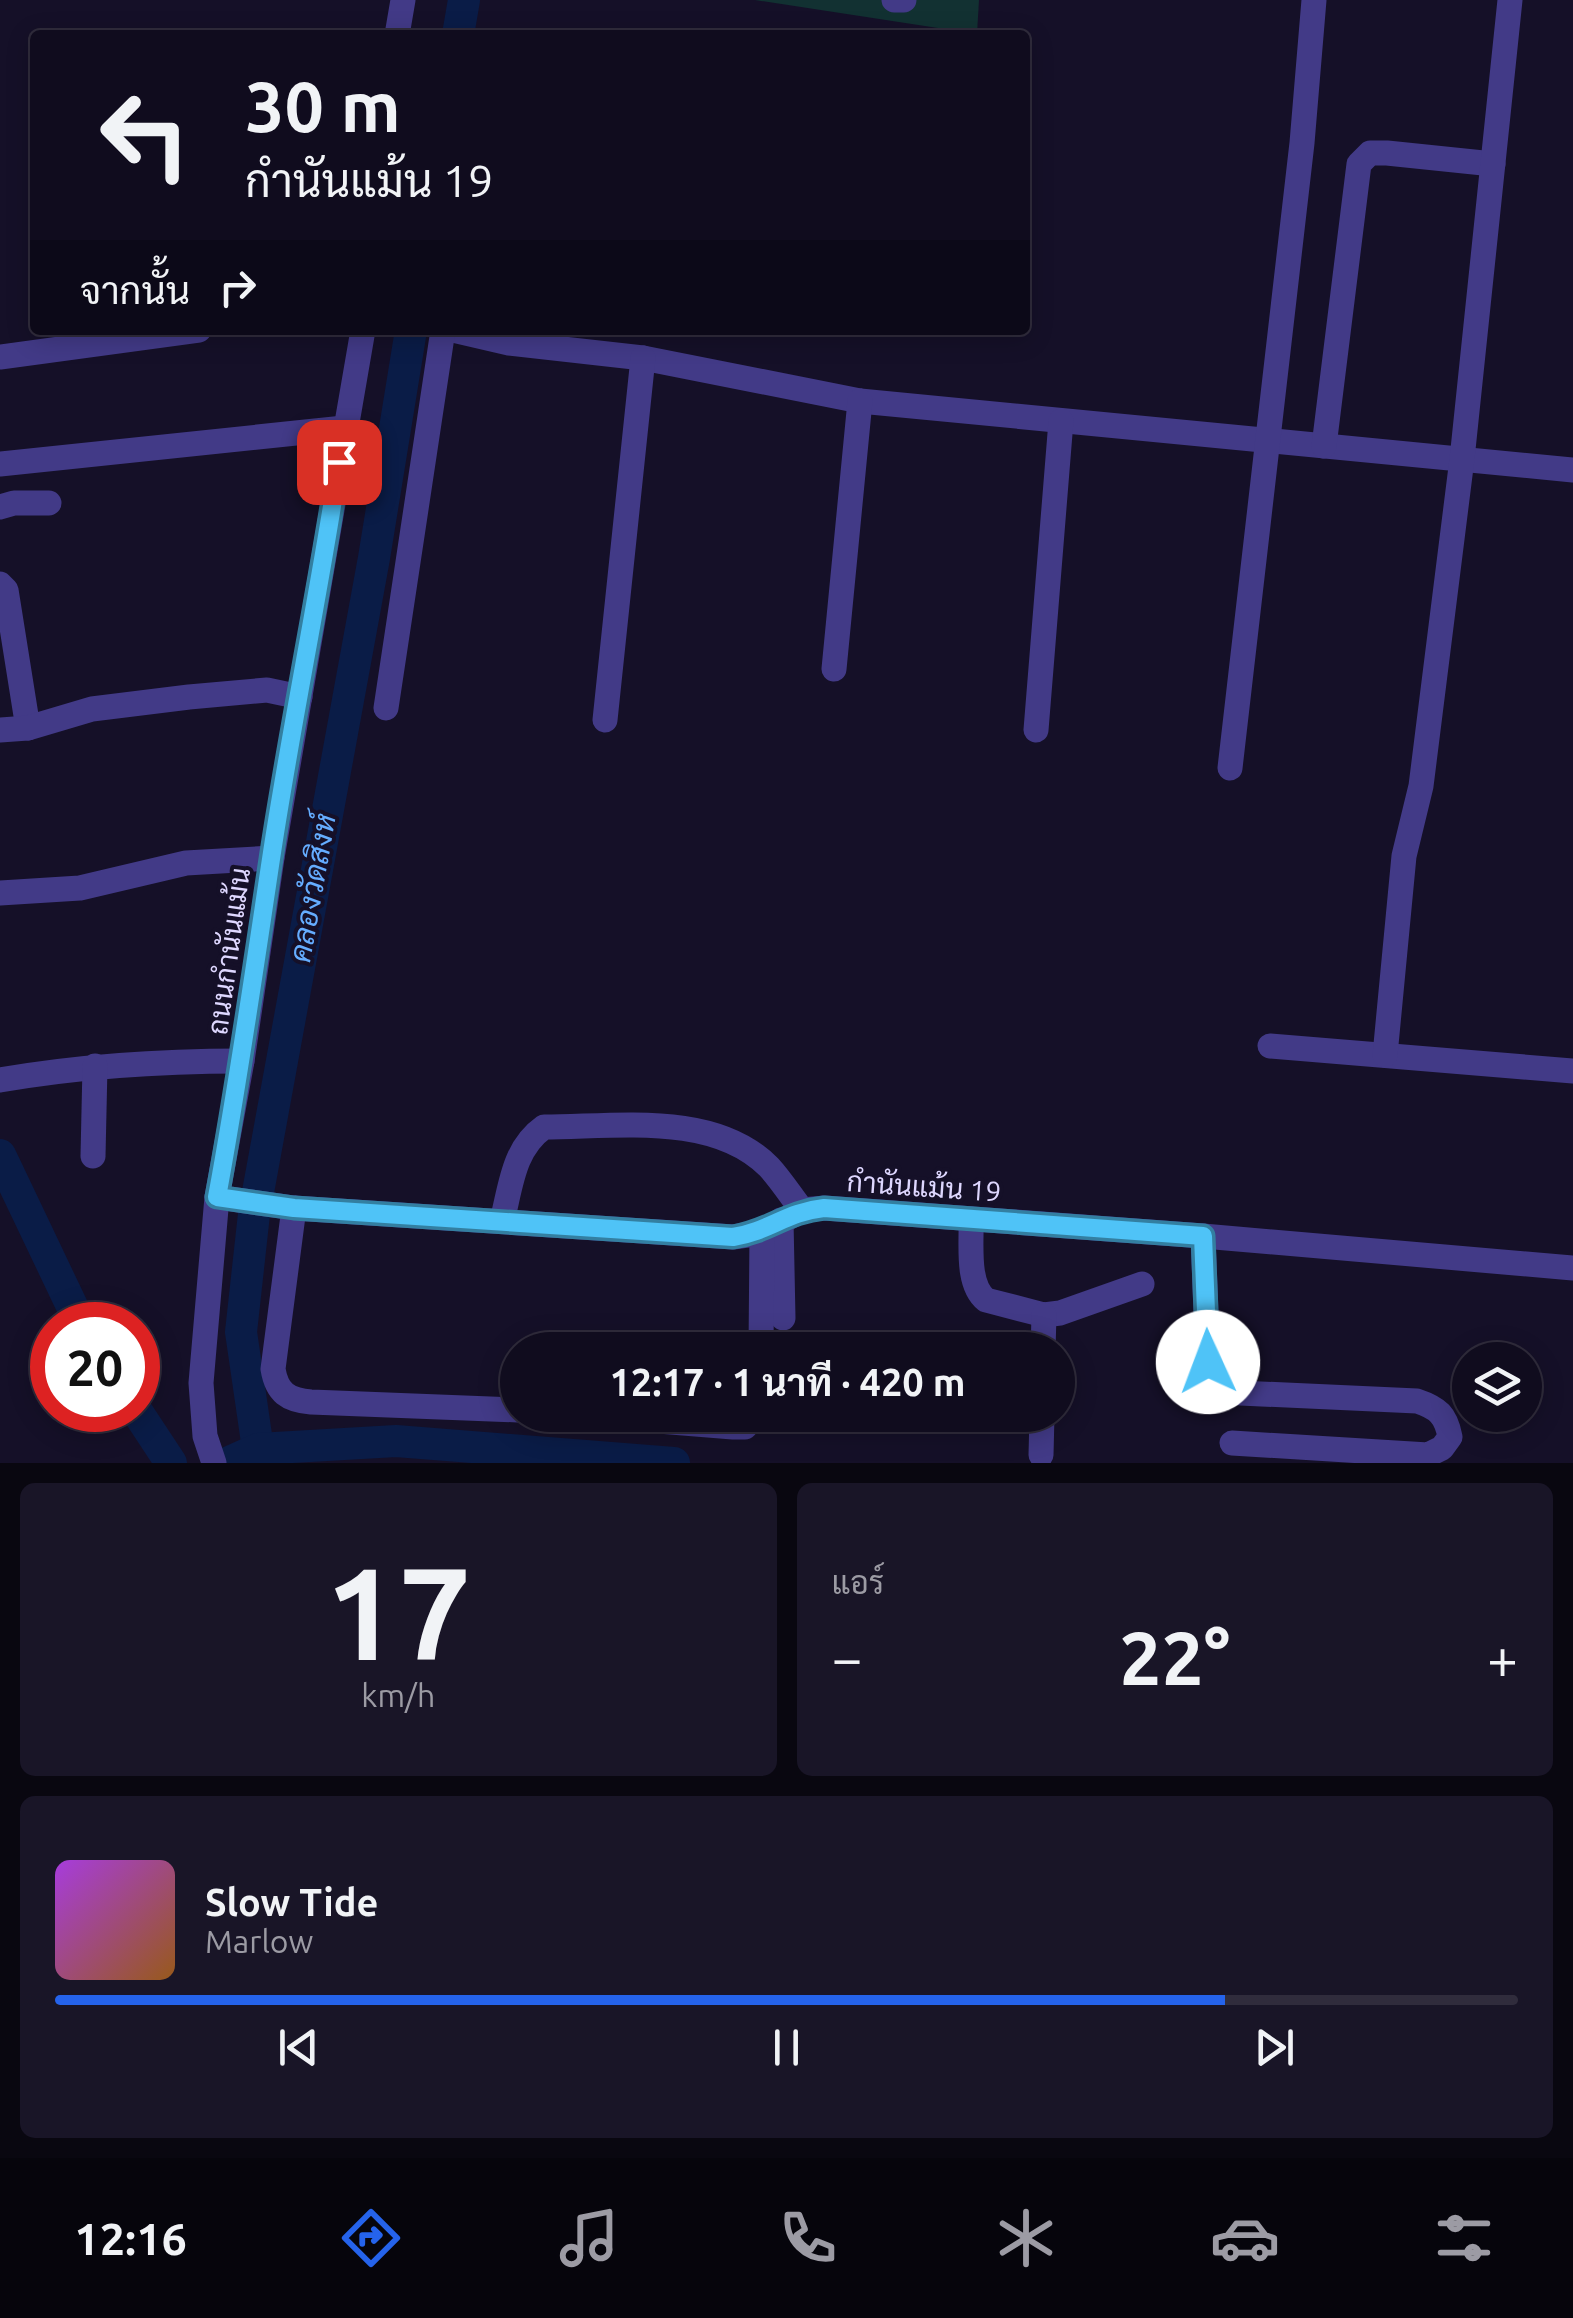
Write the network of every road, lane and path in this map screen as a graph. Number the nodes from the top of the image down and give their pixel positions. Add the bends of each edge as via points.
1 (403, 0) edge
2 (894, 0) edge
3 (904, 0) edge
4 (1314, 0) edge
5 (1510, 0) edge
6 (398, 30) edge
7 (1493, 164) junction
8 (161, 335) edge
9 (362, 335) edge
10 (441, 335) edge
11 (511, 337) edge
12 (0, 357) edge
13 (644, 358) junction
14 (860, 402) junction
15 (1062, 421) junction
16 (344, 428) junction
17 (1266, 440) junction
18 (1324, 446) junction
19 (1462, 459) junction
20 (0, 464) edge
21 (1573, 470) edge
22 (48, 503) dead end
23 (0, 507) edge
24 (0, 584) edge
25 (834, 669) dead end
26 (300, 697) junction
27 (386, 708) dead end
28 (605, 720) dead end
29 (28, 728) junction
30 (0, 730) edge
31 (1036, 730) dead end
32 (1230, 768) dead end
33 (272, 858) junction
34 (0, 894) edge
35 (1270, 1046) dead end
36 (1385, 1055) junction
37 (242, 1061) junction
38 (95, 1066) junction
39 (1573, 1071) edge
40 (0, 1080) edge
41 (93, 1156) dead end
42 (217, 1197) junction
43 (287, 1207) junction
44 (971, 1219) junction
45 (782, 1221) junction
46 (502, 1222) junction
47 (1203, 1236) junction
48 (1573, 1268) edge
49 (1142, 1284) dead end
50 (1044, 1315) junction
51 (783, 1318) dead end
52 (765, 1332) edge
53 (1044, 1332) edge
54 (500, 1409) edge
55 (1042, 1432) edge
56 (1232, 1443) dead end
57 (1041, 1455) dead end
58 (214, 1463) edge

1 - 6 street
2 - 3 street
4 - 17 street
5 - 7 street
7 - 18 street via 1386,152 1370,153 1358,164
7 - 19 street
8 - 12 street
9 - 16 street, ถนนกำนันแม้น
10 - 27 street
11 - 13 street
13 - 14 street
13 - 28 street
14 - 15 street
14 - 25 street
15 - 17 street
15 - 31 street
16 - 20 street
16 - 26 street, ถนนกำนันแม้น
17 - 18 street
17 - 32 street
18 - 19 street
19 - 21 street
19 - 36 street via 1420,786 1404,856
22 - 23 street
24 - 29 street
26 - 29 street via 267,690 188,697 92,709
26 - 33 street, ถนนกำนันแม้น
29 - 30 street
33 - 34 street via 186,863 80,888
33 - 37 street, ถนนกำนันแม้น
35 - 36 street
36 - 39 street
37 - 38 street
37 - 42 street, ถนนกำนันแม้น
38 - 40 street
38 - 41 street
42 - 43 street, กำนันแม้น 19
42 - 58 street, ถนนกำนันแม้น via 200,1383
43 - 46 street, กำนันแม้น 19
43 - 54 street via 272,1369 284,1394 295,1401
44 - 45 street, กำนันแม้น 19 via 824,1208
44 - 47 street, กำนันแม้น 19
44 - 50 street via 980,1295
45 - 46 street, กำนันแม้น 19 via 733,1237
45 - 46 street via 769,1167 713,1135 678,1128 544,1126 518,1154
45 - 51 street
45 - 52 street
47 - 48 street, กำนันแม้น 19
47 - 56 street via 1214,1375 1240,1393 1417,1401 1437,1408 1450,1437 1428,1455
49 - 50 street
50 - 53 street
55 - 57 street

